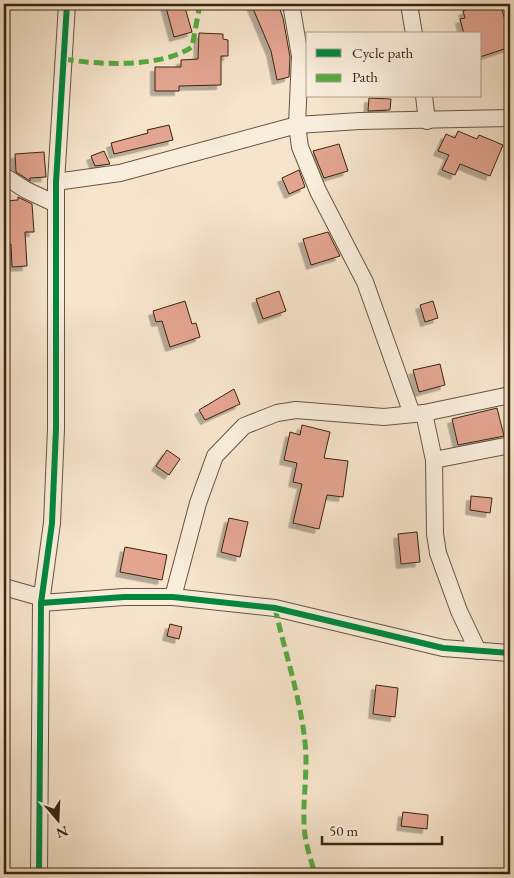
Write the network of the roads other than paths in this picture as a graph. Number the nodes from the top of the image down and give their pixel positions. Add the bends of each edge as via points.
1 (67, 4) edge
2 (291, 4) edge
3 (409, 4) edge
4 (414, 32) edge
5 (424, 98) edge
6 (510, 118) edge
7 (427, 121) junction
8 (297, 125) junction
9 (4, 176) edge
10 (56, 182) junction
11 (56, 204) junction
12 (510, 395) edge
13 (418, 414) junction
14 (510, 445) edge
15 (434, 460) junction
16 (4, 587) edge
17 (173, 597) junction
18 (42, 601) junction
19 (478, 651) junction
20 (510, 653) edge
21 (38, 874) edge

1 - 10 street
2 - 8 street via 300,56
3 - 4 street
5 - 7 street
6 - 7 street
7 - 8 street
8 - 10 street via 120,173
8 - 13 street via 307,165 365,282
9 - 11 street
10 - 11 street
11 - 18 street via 56,429 52,523
12 - 13 street
13 - 15 street
13 - 17 street via 362,417 296,410 277,413 244,426 215,456 198,503
14 - 15 street
15 - 19 street via 438,553
16 - 18 street
17 - 18 street
17 - 19 street via 275,608 443,648
18 - 21 street
19 - 20 street

